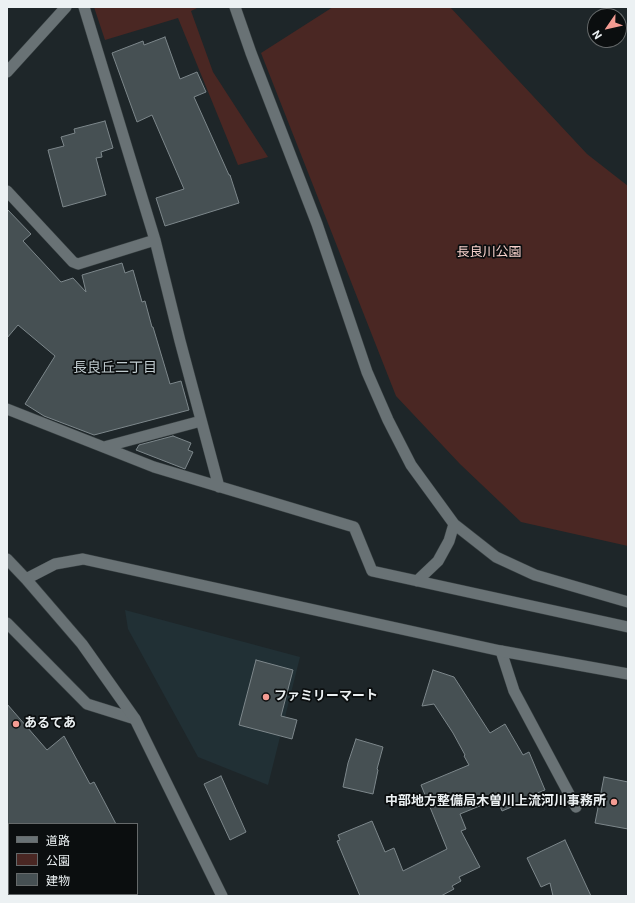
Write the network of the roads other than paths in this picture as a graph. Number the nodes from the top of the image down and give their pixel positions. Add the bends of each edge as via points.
1 (66, 7) edge
2 (84, 7) edge
3 (235, 7) edge
4 (7, 72) edge
5 (7, 191) edge
6 (155, 240) junction
7 (7, 409) edge
8 (201, 421) junction
9 (104, 447) junction
10 (219, 487) junction
11 (454, 524) junction
12 (7, 560) edge
13 (26, 579) junction
14 (417, 581) junction
15 (628, 602) edge
16 (7, 623) edge
17 (628, 627) edge
18 (501, 651) junction
19 (628, 674) edge
20 (135, 719) junction
21 (576, 807) dead end
22 (222, 896) edge

1 - 4 street
2 - 6 street
3 - 11 street via 327,251 367,372 411,465
5 - 6 street via 73,262 78,264
6 - 8 street
7 - 9 street
8 - 9 street
8 - 10 street
9 - 10 street via 154,467
10 - 14 street via 354,528 372,571
11 - 14 street via 438,561
11 - 15 street via 496,557 535,575
12 - 13 street
13 - 18 street via 55,564 83,559
13 - 20 street via 82,644
14 - 17 street
16 - 20 street via 87,704
18 - 19 street
18 - 21 street via 514,691
20 - 22 street

